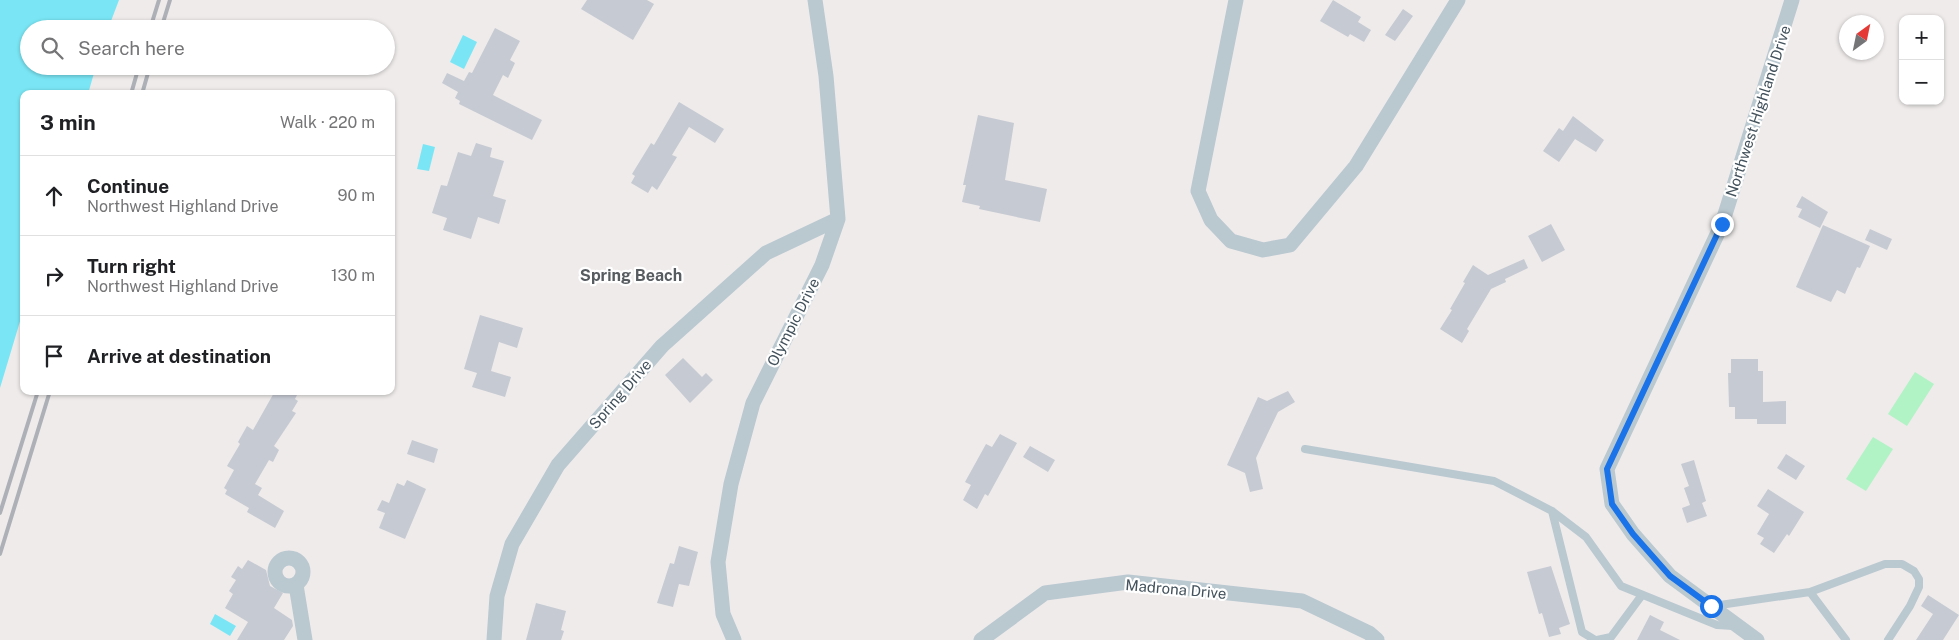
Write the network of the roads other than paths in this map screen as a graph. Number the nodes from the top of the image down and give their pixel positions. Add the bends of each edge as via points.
1 (815, 0) edge
2 (1236, 0) edge
3 (1458, 0) edge
4 (1792, 0) edge
5 (838, 219) junction
6 (1305, 449) dead end
7 (1552, 511) junction
8 (296, 585) dead end
9 (1810, 592) junction
10 (1642, 595) junction
11 (1711, 606) junction
12 (1738, 626) junction
13 (305, 640) edge
14 (494, 640) edge
15 (734, 640) edge
16 (981, 640) edge
17 (1377, 640) edge
18 (1596, 640) edge
19 (1757, 640) edge
20 (1846, 640) edge
21 (1888, 640) edge

1 - 5 street, Olympic Drive via 826,76
2 - 3 street via 1198,191 1211,220 1231,241 1263,250 1290,245 1356,166
4 - 11 street, Northwest Highland Drive via 1722,224 1607,469 1612,504 1633,534 1670,576
5 - 14 street, Spring Drive via 766,253 662,346 558,465 512,544 497,596
5 - 15 street, Olympic Drive via 822,265 753,403 731,484 718,562 724,614
6 - 7 lane via 1494,481
7 - 10 lane via 1586,537 1621,586
7 - 18 lane via 1582,632
8 - 13 street
9 - 11 lane
9 - 20 lane
9 - 21 lane via 1885,564 1908,567 1918,579 1919,587
10 - 12 lane via 1717,625
10 - 18 lane via 1610,637
11 - 12 street, Northwest Highland Drive
12 - 19 street, Northwest Highland Drive
16 - 17 street, Madrona Drive via 1045,593 1128,582 1302,601 1369,633

